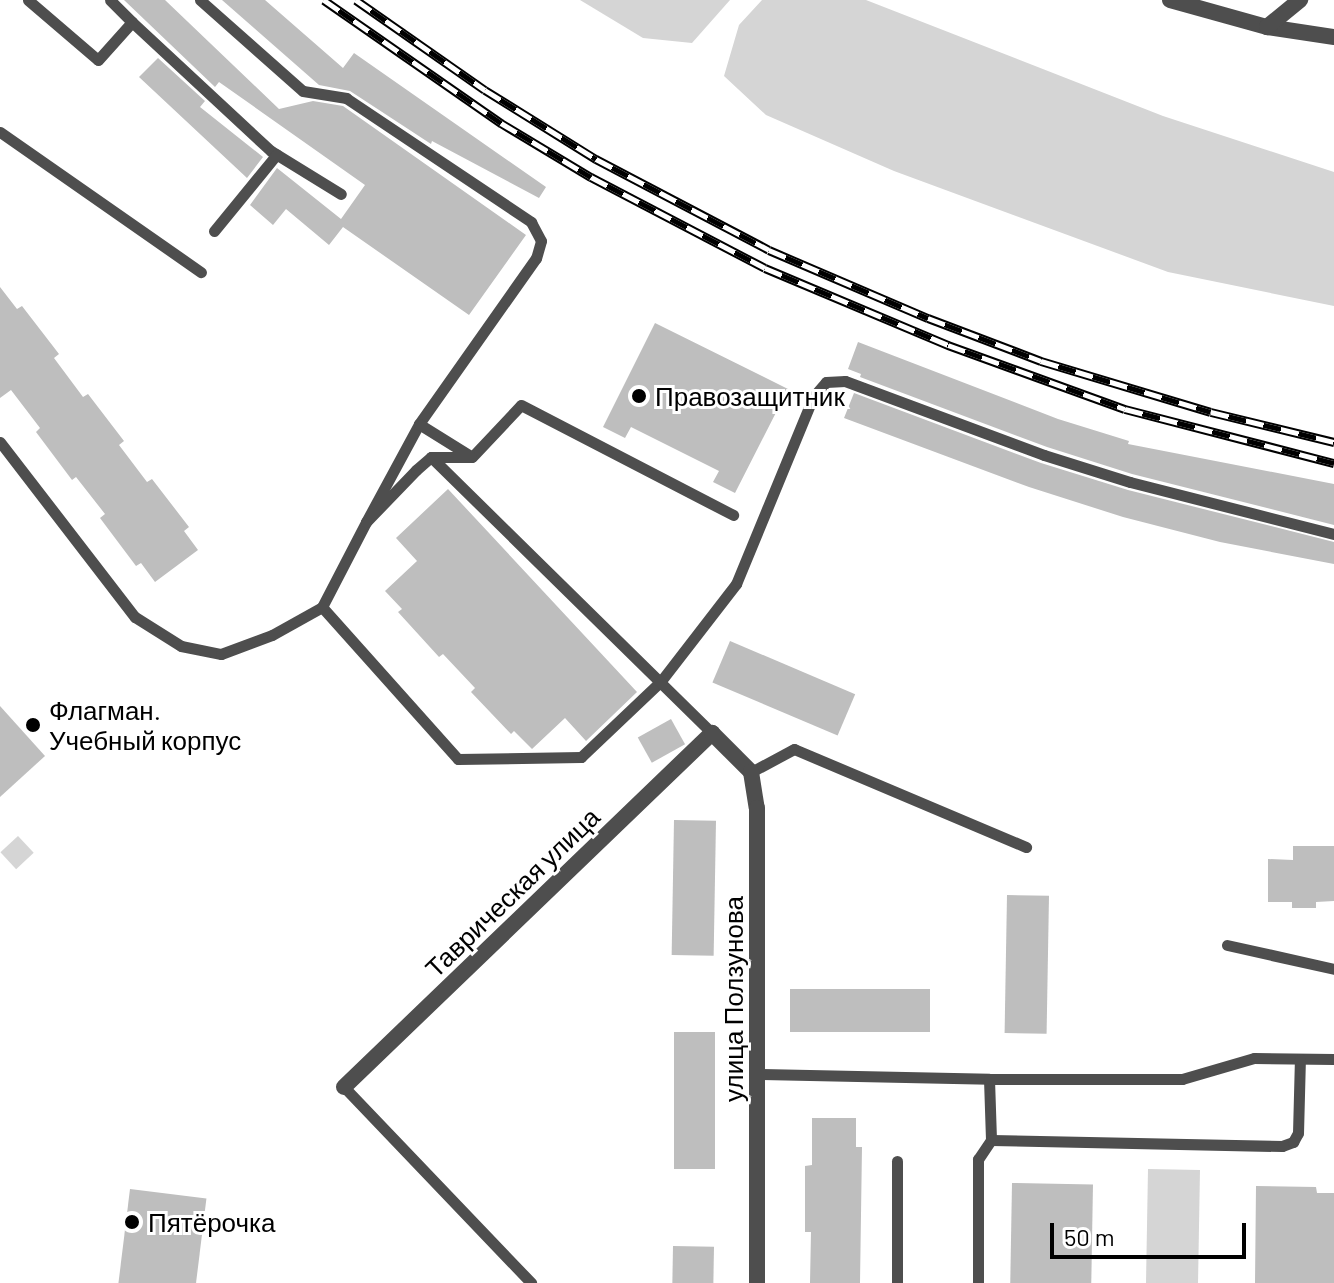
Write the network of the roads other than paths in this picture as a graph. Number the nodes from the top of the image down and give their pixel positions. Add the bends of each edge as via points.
1 (28, 0) edge
2 (110, 0) edge
3 (200, 0) edge
4 (1170, 0) edge
5 (1300, 0) edge
6 (132, 22) junction
7 (1267, 27) junction
8 (1334, 37) edge
9 (0, 132) edge
10 (277, 154) junction
11 (341, 194) dead end
12 (214, 231) dead end
13 (201, 272) dead end
14 (419, 424) junction
15 (0, 442) edge
16 (431, 457) junction
17 (472, 457) junction
18 (733, 515) dead end
19 (366, 522) junction
20 (1334, 534) edge
21 (322, 607) junction
22 (661, 681) junction
23 (712, 733) junction
24 (751, 772) junction
25 (1026, 847) dead end
26 (1227, 945) dead end
27 (1334, 969) edge
28 (1300, 1059) junction
29 (1334, 1059) edge
30 (757, 1074) junction
31 (989, 1079) junction
32 (344, 1087) joint
33 (991, 1140) junction
34 (897, 1161) dead end
35 (531, 1283) edge
36 (757, 1283) edge
37 (897, 1283) edge
38 (978, 1283) edge

1 - 6 lane via 98,60
2 - 6 lane
3 - 14 lane via 303,91 346,98 531,222 541,241 536,258
4 - 7 street
5 - 7 street
6 - 10 lane
7 - 8 street
9 - 13 lane
10 - 11 lane
10 - 12 lane
14 - 17 lane
14 - 19 lane
15 - 21 lane via 135,617 181,646 221,654 272,635
16 - 17 lane
16 - 19 lane
16 - 22 lane
17 - 18 lane via 521,405
19 - 21 lane
20 - 22 lane via 1130,482 845,381 826,382 813,397 736,584
21 - 22 lane via 458,759 581,757
22 - 23 lane
23 - 24 street
23 - 32 street, Таврическая улица
24 - 25 lane via 794,749
24 - 30 street, улица Ползунова via 757,808
26 - 27 lane
28 - 29 lane
28 - 31 lane via 1254,1058 1182,1079
28 - 33 lane via 1298,1133 1282,1146
30 - 31 lane
30 - 36 street, улица Ползунова
31 - 33 lane
32 - 35 lane
33 - 38 lane via 978,1159
34 - 37 lane

